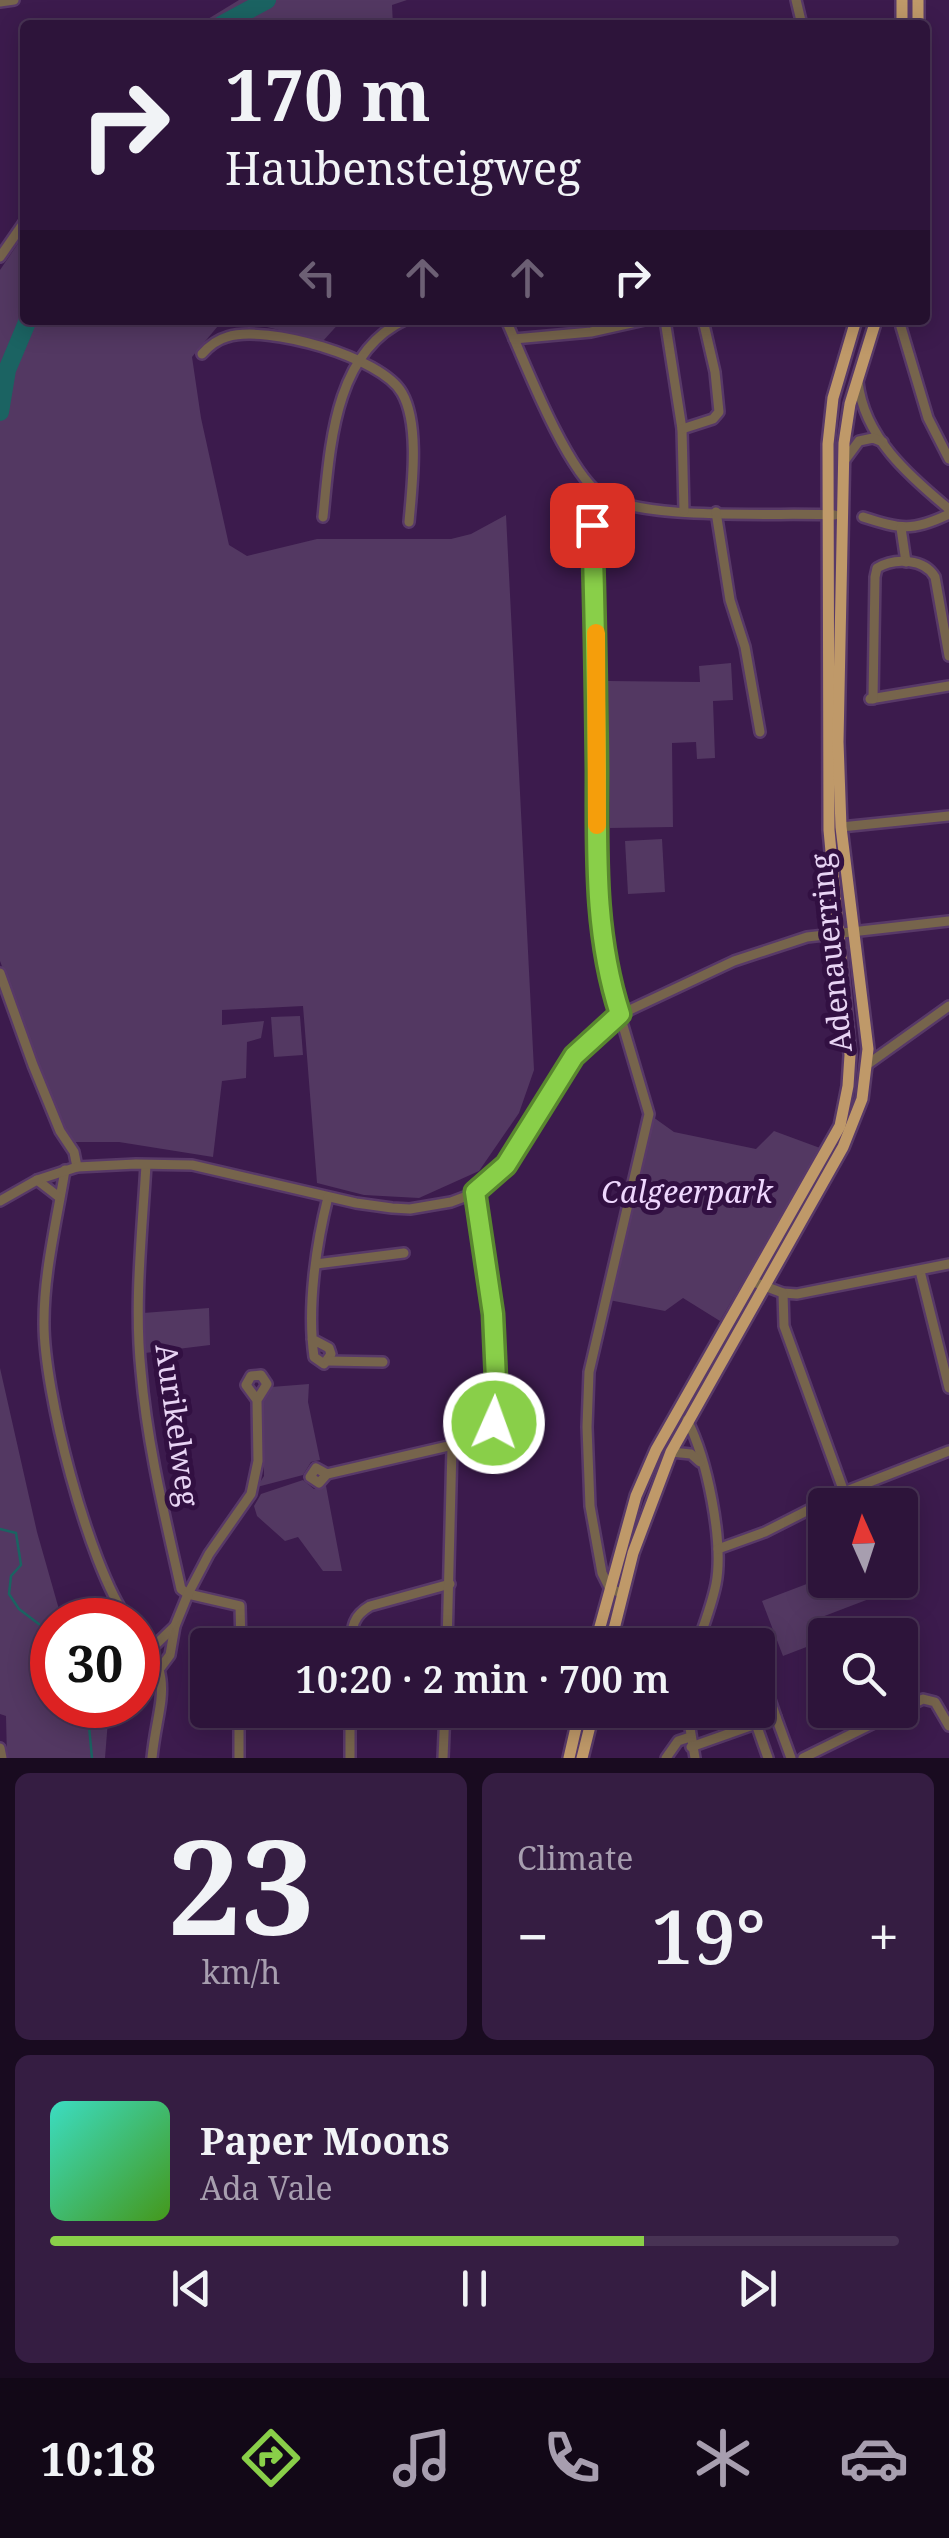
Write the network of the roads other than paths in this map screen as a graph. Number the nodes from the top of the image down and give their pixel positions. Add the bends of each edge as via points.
1 (14, 0) edge
2 (0, 2) edge
3 (20, 229) edge
4 (0, 257) edge
5 (398, 325) edge
6 (508, 325) edge
7 (622, 325) edge
8 (666, 325) edge
9 (705, 325) edge
10 (855, 325) edge
11 (874, 325) edge
12 (901, 327) dead end
13 (514, 339) junction
14 (202, 354) dead end
15 (358, 360) junction
16 (858, 380) junction
17 (682, 429) junction
18 (884, 442) junction
19 (949, 459) edge
20 (844, 462) junction
21 (601, 494) junction
22 (684, 512) junction
23 (716, 512) junction
24 (949, 512) edge
25 (827, 514) junction
26 (842, 515) junction
27 (323, 517) dead end
28 (863, 517) dead end
29 (409, 522) dead end
30 (901, 528) junction
31 (906, 562) junction
32 (949, 656) edge
33 (949, 686) edge
34 (760, 732) dead end
35 (949, 816) edge
36 (840, 828) junction
37 (949, 921) edge
38 (853, 930) junction
39 (836, 931) junction
40 (0, 973) edge
41 (949, 1006) edge
42 (620, 1014) junction
43 (868, 1064) junction
44 (146, 1165) junction
45 (77, 1167) junction
46 (65, 1170) junction
47 (37, 1180) junction
48 (475, 1192) junction
49 (328, 1196) junction
50 (59, 1197) junction
51 (0, 1201) edge
52 (404, 1253) dead end
53 (316, 1264) junction
54 (949, 1264) edge
55 (920, 1271) junction
56 (758, 1284) junction
57 (783, 1293) junction
58 (383, 1362) dead end
59 (949, 1388) edge
60 (258, 1400) dead end
61 (697, 1406) junction
62 (676, 1412) junction
63 (688, 1421) junction
64 (696, 1441) junction
65 (452, 1447) junction
66 (949, 1451) edge
67 (672, 1452) junction
68 (702, 1464) junction
69 (327, 1474) dead end
70 (843, 1488) edge
71 (854, 1488) edge
72 (808, 1510) edge
73 (718, 1549) junction
74 (450, 1584) junction
75 (616, 1590) junction
76 (188, 1594) junction
77 (117, 1598) edge
78 (175, 1626) junction
79 (241, 1628) edge
80 (353, 1628) edge
81 (448, 1628) edge
82 (602, 1628) edge
83 (612, 1628) edge
84 (702, 1628) edge
85 (160, 1640) edge
86 (161, 1668) joint
87 (775, 1714) edge
88 (776, 1717) joint
89 (949, 1726) edge
90 (239, 1728) edge
91 (350, 1728) edge
92 (444, 1728) edge
93 (576, 1728) edge
94 (590, 1728) edge
95 (689, 1728) edge
96 (742, 1728) edge
97 (757, 1728) edge
98 (691, 1742) junction
99 (0, 1748) edge
100 (2, 1758) edge
101 (152, 1758) edge
102 (238, 1758) edge
103 (350, 1758) edge
104 (443, 1758) edge
105 (569, 1758) edge
106 (582, 1758) edge
107 (666, 1758) edge
108 (695, 1758) edge
109 (768, 1758) edge
110 (792, 1758) edge
111 (803, 1758) edge

1 - 2 street
3 - 4 street
5 - 15 street
6 - 13 street
7 - 13 street
8 - 17 street
9 - 17 street via 718,412
10 - 25 main road, Adenauerring via 833,398
11 - 16 main road, Adenauerring
12 - 19 street via 928,418
13 - 21 street via 566,448
14 - 15 street via 229,336 262,334
15 - 27 street via 334,429
15 - 29 street via 394,381 406,398
16 - 18 street via 868,422
16 - 20 main road, Adenauerring
17 - 22 street
18 - 20 street via 859,440
18 - 24 street via 903,470
20 - 26 main road, Adenauerring
21 - 22 street via 642,510
21 - 42 street via 592,525 596,876 608,978
22 - 23 street
23 - 25 street
23 - 34 street
24 - 30 street
25 - 26 street
25 - 39 main road, Adenauerring via 828,830
26 - 36 main road, Adenauerring
28 - 30 street
30 - 31 street
31 - 32 street via 923,564 935,577
31 - 33 street via 885,562 875,577 872,699
35 - 36 street
36 - 38 main road, Adenauerring
37 - 38 street
38 - 39 street
38 - 43 main road, Adenauerring
39 - 42 street via 734,961
39 - 56 main road, Adenauerring via 850,1055 840,1126
40 - 45 street
41 - 43 street
42 - 48 street via 574,1056 506,1165
42 - 75 street via 649,1114 590,1372 590,1506 602,1574
43 - 56 main road, Adenauerring via 844,1147
44 - 45 street
44 - 49 street via 192,1165
44 - 76 street, Aurikelweg via 140,1370 164,1513 181,1589
45 - 46 street
46 - 47 street
46 - 50 street
47 - 50 street
47 - 51 street
48 - 49 street via 410,1209
48 - 65 street via 493,1314 496,1415 480,1438
49 - 53 street
50 - 77 street via 44,1318 52,1397
52 - 53 street
53 - 58 street via 314,1357 319,1363
54 - 55 street
55 - 57 street
55 - 59 street
56 - 57 street
56 - 61 main road, Adenauerring
56 - 62 main road, Adenauerring
57 - 70 street via 784,1326
60 - 76 street via 251,1494
61 - 63 main road, Adenauerring
61 - 64 street
62 - 63 street
62 - 75 main road, Adenauerring via 636,1496
63 - 64 street
63 - 67 main road, Adenauerring
64 - 68 street
65 - 69 street
65 - 74 street
66 - 71 street
67 - 68 street via 691,1454
67 - 75 main road, Adenauerring
68 - 73 street
72 - 73 street
73 - 84 street
74 - 80 street via 370,1606
74 - 81 street
75 - 82 main road, Adenauerring
75 - 83 main road, Adenauerring
76 - 78 street
76 - 79 street via 240,1606
78 - 85 street
78 - 86 street
86 - 101 street
87 - 88 street
88 - 110 street
89 - 111 street via 935,1702 923,1699
90 - 102 street
91 - 103 street
92 - 104 street
93 - 105 main road
94 - 106 main road
95 - 98 street
96 - 98 street
97 - 109 street
98 - 107 street via 678,1741
98 - 108 street
99 - 100 street

